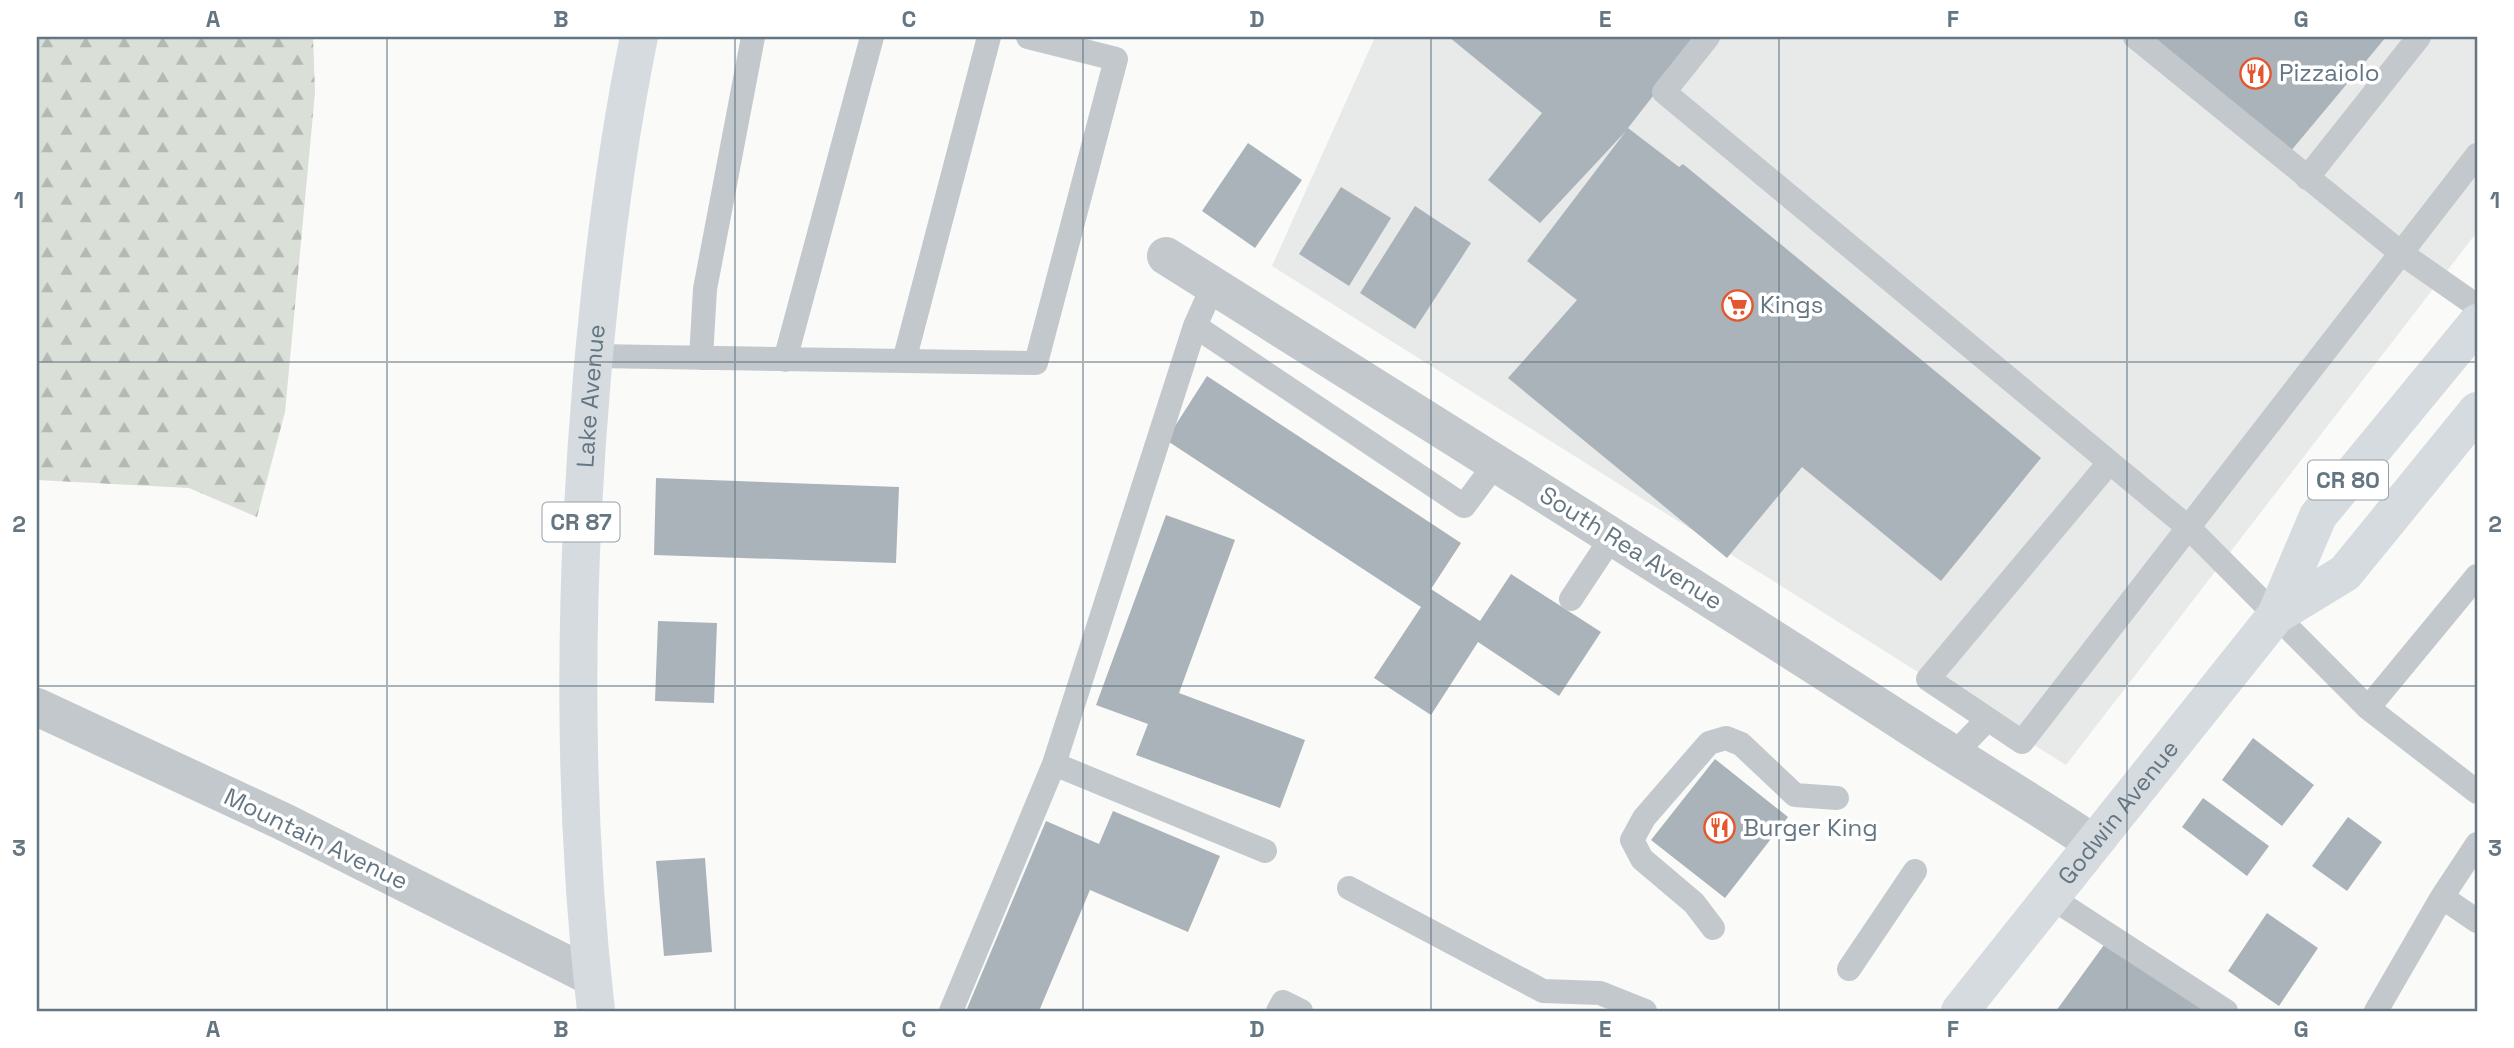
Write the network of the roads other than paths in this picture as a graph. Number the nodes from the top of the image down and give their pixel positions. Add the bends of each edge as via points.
1 (639, 37) edge
2 (753, 37) edge
3 (872, 37) edge
4 (989, 37) edge
5 (1028, 37) edge
6 (1708, 37) edge
7 (2135, 37) edge
8 (2419, 37) edge
9 (2477, 155) edge
10 (2306, 178) junction
11 (2401, 253) junction
12 (1166, 257) dead end
13 (1213, 286) junction
14 (2477, 306) edge
15 (2477, 323) edge
16 (1195, 326) junction
17 (594, 356) junction
18 (701, 358) junction
19 (785, 360) junction
20 (904, 361) junction
21 (2477, 411) edge
22 (1496, 463) junction
23 (2109, 463) junction
24 (2190, 529) junction
25 (1612, 537) junction
26 (2477, 576) edge
27 (1571, 599) dead end
28 (2276, 615) junction
29 (37, 707) edge
30 (2368, 708) junction
31 (1988, 719) junction
32 (1953, 755) junction
33 (1054, 764) junction
34 (2477, 792) edge
35 (1838, 798) dead end
36 (2093, 843) junction
37 (2477, 844) edge
38 (1265, 851) dead end
39 (1915, 871) dead end
40 (1349, 888) dead end
41 (2442, 897) junction
42 (2052, 898) junction
43 (2477, 921) edge
44 (1713, 928) dead end
45 (1849, 969) dead end
46 (594, 994) edge
47 (951, 1011) edge
48 (1278, 1011) edge
49 (1301, 1011) edge
50 (1645, 1011) edge
51 (1960, 1011) edge
52 (2226, 1011) edge
53 (2376, 1011) edge

1 - 17 main road, Lake Avenue / CR 87 via 603,259
2 - 18 lane via 705,289
3 - 19 lane
4 - 20 lane
5 - 20 lane via 1116,59 1036,363
6 - 23 lane via 1664,92
7 - 10 lane
8 - 10 lane
9 - 11 lane
10 - 11 lane
11 - 14 lane
11 - 24 lane
12 - 13 street, South Rea Avenue
13 - 16 lane
13 - 22 street, South Rea Avenue
15 - 28 main road, Godwin Avenue / CR 80 via 2318,516
16 - 22 lane via 1464,506
16 - 33 lane
17 - 18 lane
17 - 46 main road, Lake Avenue / CR 87 via 582,493 578,669 582,845
18 - 19 lane
19 - 20 lane
21 - 28 main road, Godwin Avenue / CR 80 via 2345,573
22 - 25 street, South Rea Avenue
23 - 24 lane
23 - 31 lane via 1928,679
24 - 28 lane
24 - 31 lane via 2022,742
25 - 27 lane
25 - 32 street, South Rea Avenue
26 - 30 lane
28 - 30 lane
28 - 36 main road, Godwin Avenue / CR 80
29 - 46 street, Mountain Avenue via 282,821
30 - 34 lane
31 - 32 lane
32 - 36 street, South Rea Avenue
33 - 38 lane
33 - 47 lane
35 - 44 lane via 1795,795 1741,744 1726,738 1709,743 1644,818 1632,840 1642,859 1694,903
36 - 42 main road, Godwin Avenue / CR 80
37 - 41 lane
39 - 45 lane
40 - 50 lane via 1543,991 1600,993
41 - 43 lane
41 - 53 lane
42 - 51 main road, Godwin Avenue / CR 80
42 - 52 lane
48 - 49 lane via 1283,1002

